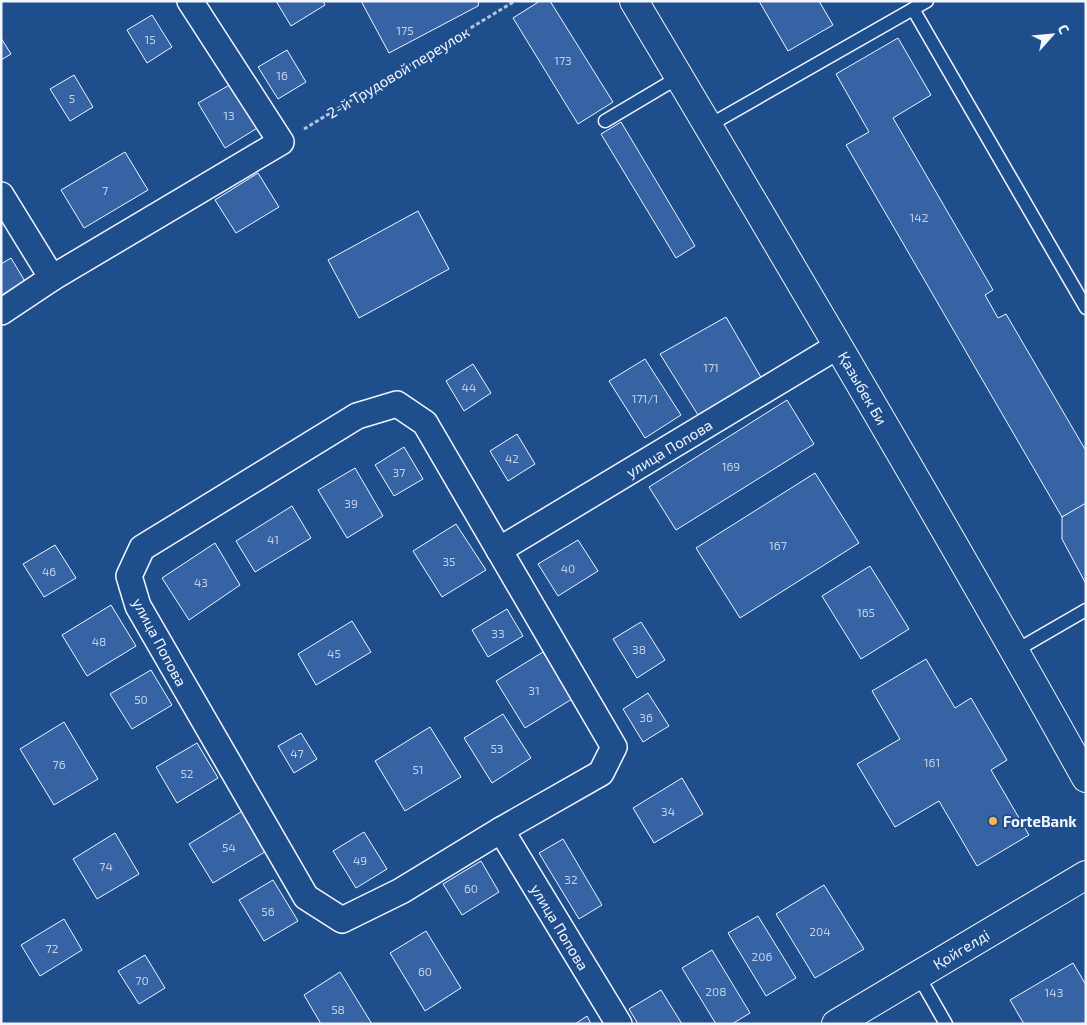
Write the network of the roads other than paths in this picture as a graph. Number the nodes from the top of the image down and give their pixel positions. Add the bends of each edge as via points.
1 (190, 1) edge
2 (634, 1) edge
3 (927, 1) edge
4 (913, 9) junction
5 (679, 77) junction
6 (605, 121) dead end
7 (708, 126) junction
8 (1, 195) edge
9 (52, 278) junction
10 (1086, 308) edge
11 (1, 312) edge
12 (838, 346) junction
13 (499, 550) junction
14 (1086, 610) edge
15 (1015, 651) junction
16 (1086, 778) edge
17 (501, 830) junction
18 (1086, 875) edge
19 (918, 975) junction
20 (619, 1024) edge
21 (836, 1024) edge
22 (946, 1024) edge

1 - 9 street via 281,142
2 - 5 street, Қазыбек Би
3 - 4 lane
4 - 7 lane
4 - 10 lane
5 - 6 lane
5 - 7 street, Қазыбек Би
7 - 12 street, Қазыбек Би
8 - 9 street
9 - 11 street
12 - 13 street, улица Попова
12 - 15 street, Қазыбек Би
13 - 17 street, улица Попова via 614,747 601,773
13 - 17 street, улица Попова via 425,423 397,404 357,416 142,548 129,576 138,606 306,897 342,920 401,891
14 - 15 lane
15 - 16 street, Қазыбек Би
17 - 20 street, улица Попова
18 - 19 street, Қойгелді
19 - 21 street, Қойгелді
19 - 22 lane

